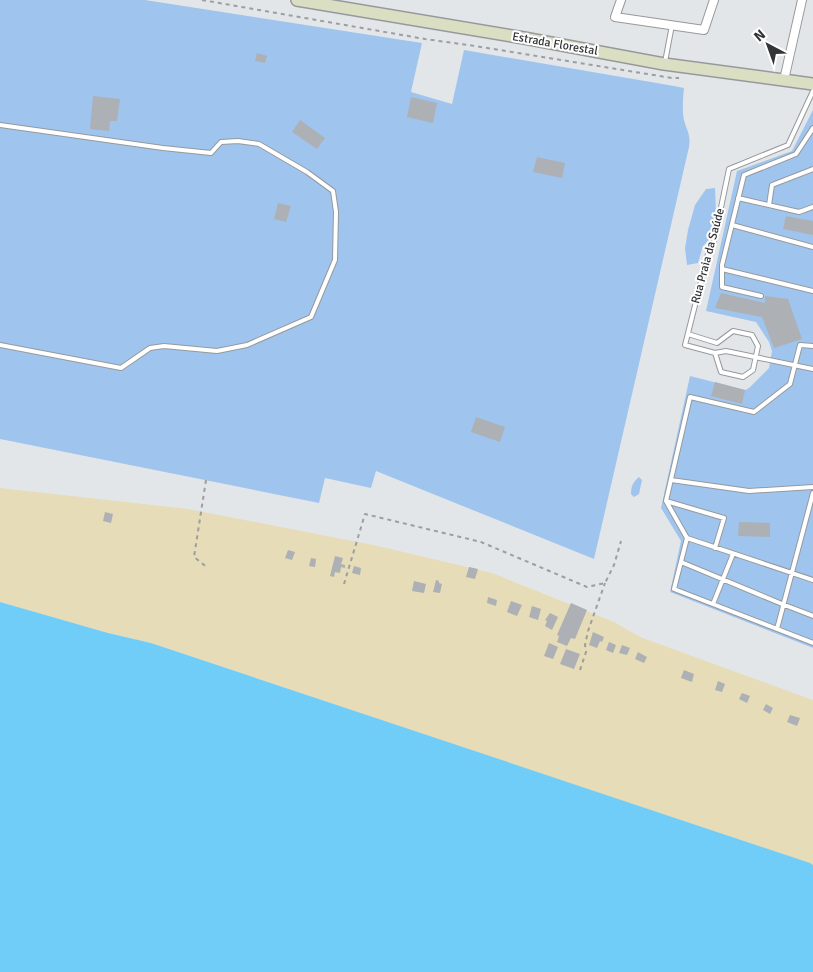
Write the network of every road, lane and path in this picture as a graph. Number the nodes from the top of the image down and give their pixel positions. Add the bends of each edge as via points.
1 (202, 0) edge
2 (297, 0) edge
3 (622, 0) edge
4 (714, 0) edge
5 (802, 0) edge
6 (672, 25) junction
7 (664, 64) junction
8 (685, 77) dead end
9 (784, 80) junction
10 (813, 84) edge
11 (813, 91) edge
12 (0, 125) edge
13 (813, 128) edge
14 (813, 169) edge
15 (738, 198) junction
16 (769, 205) junction
17 (813, 207) edge
18 (732, 226) junction
19 (813, 246) edge
20 (722, 269) junction
21 (813, 291) edge
22 (761, 296) dead end
23 (688, 334) junction
24 (717, 343) junction
25 (0, 345) edge
26 (813, 346) edge
27 (726, 350) junction
28 (715, 353) junction
29 (756, 357) junction
30 (794, 365) junction
31 (813, 369) edge
32 (206, 480) dead end
33 (671, 480) junction
34 (813, 487) edge
35 (813, 494) edge
36 (666, 501) junction
37 (687, 538) junction
38 (621, 541) dead end
39 (715, 548) junction
40 (734, 554) junction
41 (681, 562) junction
42 (208, 568) dead end
43 (792, 574) junction
44 (724, 580) junction
45 (813, 580) edge
46 (605, 583) junction
47 (344, 584) dead end
48 (713, 604) junction
49 (782, 604) junction
50 (813, 616) edge
51 (776, 629) junction
52 (813, 643) edge
53 (580, 670) dead end

1 - 8 path via 425,39 672,78
2 - 7 main road, Estrada Florestal
3 - 6 street via 616,17
4 - 6 street via 704,30
5 - 9 street
6 - 7 lane
7 - 9 main road, Estrada Florestal
9 - 10 main road, Estrada Florestal
11 - 23 lane, Rua Praia da Saúde via 788,145 729,169 714,241
12 - 25 lane via 211,153 222,142 259,144 333,191 336,212 335,260 311,317 247,345 217,351 164,346 150,348 121,368
13 - 15 lane via 796,154 744,175
14 - 16 lane via 772,184
15 - 16 lane
15 - 18 lane
16 - 17 lane via 799,212
18 - 19 lane
18 - 20 lane
20 - 21 lane
20 - 22 lane via 722,287
23 - 24 lane
23 - 28 lane, Rua Praia da Saúde via 685,345
24 - 27 lane
24 - 29 lane via 733,330 752,335 758,346
26 - 30 lane via 800,346
27 - 28 lane
27 - 29 lane
28 - 29 lane via 722,372 743,377 753,370
29 - 30 lane
30 - 31 lane
30 - 33 lane via 790,384 754,412 690,397
32 - 42 path via 194,557
33 - 34 lane via 749,491
33 - 36 lane
35 - 43 lane
36 - 37 lane
36 - 39 lane via 724,518
37 - 39 lane
37 - 41 lane
38 - 46 path
39 - 40 lane
40 - 43 lane
40 - 44 lane
41 - 44 lane
41 - 48 lane via 674,589
43 - 45 lane
43 - 49 lane
44 - 48 lane
44 - 49 lane
46 - 47 path via 587,586 481,542 365,514
46 - 53 path via 588,631
48 - 51 lane
49 - 50 lane
49 - 51 lane
51 - 52 lane

